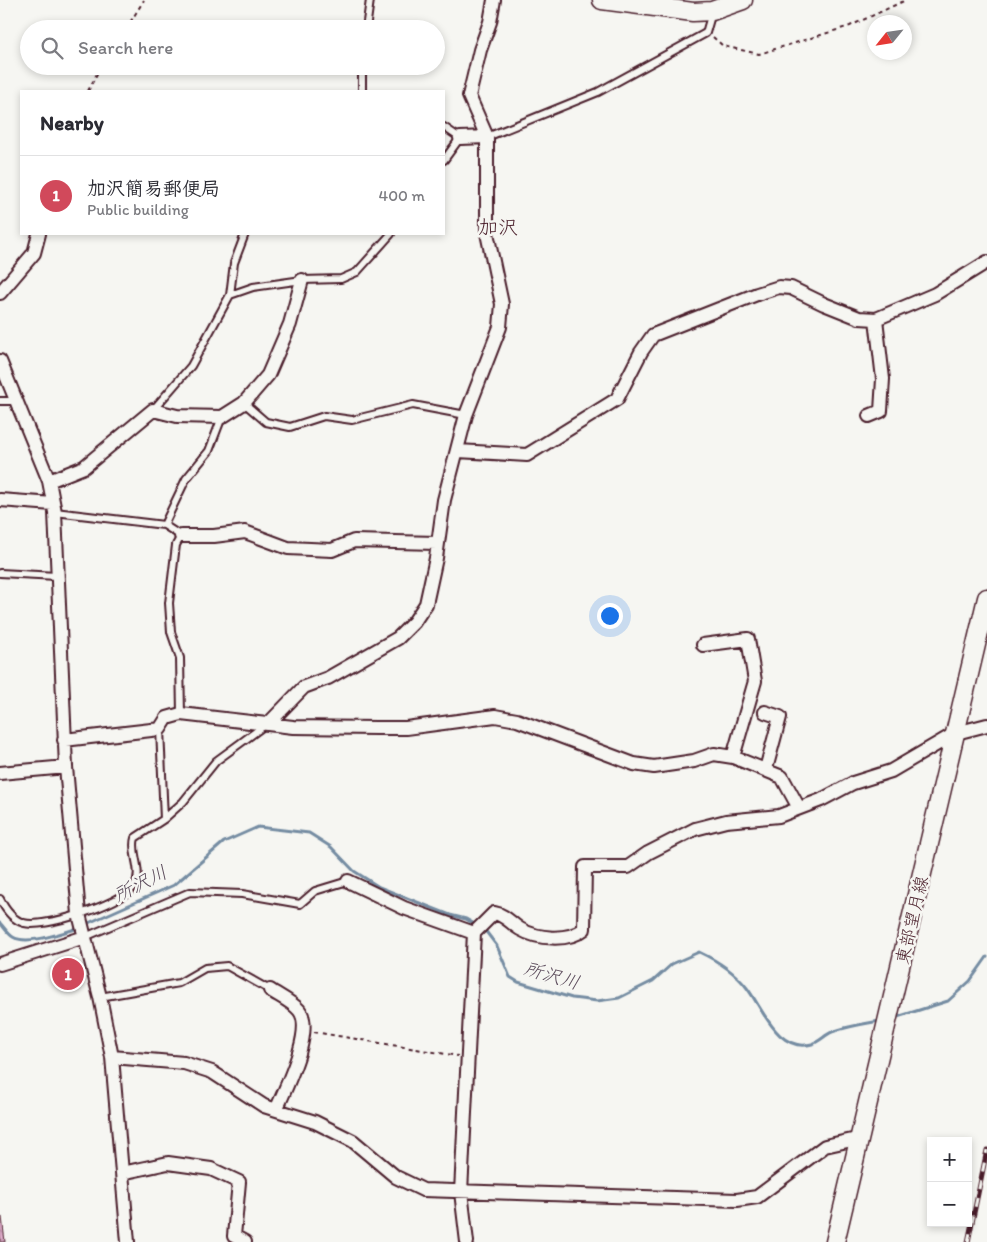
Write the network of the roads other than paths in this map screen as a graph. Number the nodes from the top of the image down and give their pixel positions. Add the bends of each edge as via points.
1 (370, 0) edge
2 (494, 0) edge
3 (602, 0) edge
4 (743, 0) edge
5 (712, 11) junction
6 (367, 20) edge
7 (362, 75) edge
8 (362, 90) edge
9 (445, 128) edge
10 (487, 137) junction
11 (460, 138) junction
12 (445, 159) edge
13 (38, 235) edge
14 (245, 235) edge
15 (389, 235) edge
16 (987, 262) edge
17 (302, 280) junction
18 (0, 293) edge
19 (230, 295) junction
20 (876, 320) junction
21 (0, 360) edge
22 (0, 401) edge
23 (17, 401) junction
24 (244, 403) junction
25 (153, 410) junction
26 (466, 415) junction
27 (869, 416) dead end
28 (222, 417) junction
29 (458, 451) junction
30 (49, 481) junction
31 (0, 500) edge
32 (54, 508) junction
33 (164, 525) junction
34 (180, 536) junction
35 (437, 543) junction
36 (0, 573) edge
37 (57, 576) junction
38 (987, 598) edge
39 (703, 645) dead end
40 (765, 712) dead end
41 (181, 714) junction
42 (269, 723) junction
43 (987, 725) edge
44 (160, 729) junction
45 (956, 734) junction
46 (64, 740) junction
47 (733, 757) junction
48 (66, 767) junction
49 (766, 769) junction
50 (0, 773) edge
51 (799, 808) junction
52 (164, 818) junction
53 (348, 881) joint
54 (0, 900) edge
55 (79, 914) junction
56 (474, 934) junction
57 (85, 937) junction
58 (0, 964) edge
59 (270, 990) joint
60 (100, 997) junction
61 (112, 1057) junction
62 (277, 1108) junction
63 (861, 1138) junction
64 (122, 1173) junction
65 (461, 1192) junction
66 (128, 1242) edge
67 (244, 1242) edge
68 (467, 1242) edge
69 (835, 1242) edge

1 - 6 lane
2 - 10 street via 469,96
3 - 5 main road via 693,12
4 - 5 main road
5 - 10 lane via 706,32 598,92
7 - 8 lane
9 - 11 lane
10 - 11 street
10 - 26 street via 487,233 502,304 500,327
11 - 12 lane
13 - 18 street via 34,253
14 - 19 lane via 234,263
15 - 17 lane via 357,272 340,279
16 - 20 street via 935,294
17 - 19 lane via 253,287
17 - 24 street via 290,324 268,375
19 - 25 lane via 191,366
20 - 27 street via 883,379 880,411
20 - 29 street via 859,318 791,288 779,287 653,335 617,399 527,455
21 - 23 street
22 - 23 lane
23 - 30 street
24 - 26 lane via 266,422 290,427 324,416 352,420 413,406
24 - 28 street
25 - 28 street via 177,416
25 - 30 street via 84,467
26 - 29 street
28 - 33 lane via 209,451 186,479
29 - 35 street via 444,500
30 - 32 street
31 - 32 street
32 - 33 lane
32 - 37 street
33 - 34 lane
34 - 35 street via 244,532 288,548 332,550 354,541
34 - 41 lane via 169,603 171,632 180,658
35 - 42 street via 426,604 414,622 398,638 328,678 304,687
36 - 37 lane
37 - 46 street
38 - 45 main road, 東部望月線
39 - 47 street via 748,639 755,681
40 - 49 street via 780,717
41 - 42 street
41 - 44 street via 167,718
42 - 47 street via 293,727 406,728 495,716 517,720 634,764 654,767 694,761 714,754
42 - 52 lane via 216,761 183,802
43 - 45 street
44 - 46 street
44 - 52 lane
45 - 51 street via 891,771 853,783
45 - 63 main road, 東部望月線
46 - 48 street
47 - 49 street
48 - 50 street
48 - 55 street
49 - 51 street via 782,777
51 - 56 street via 779,816 726,821 695,830 648,853 628,867 585,867 584,929 580,932 564,937 547,937 521,930 503,915 494,913
52 - 55 lane via 135,838 138,875 134,886 121,897
53 - 56 street via 404,908
53 - 57 lane via 316,892 300,904 242,894 190,892
54 - 55 lane via 11,916 22,923 35,925
55 - 57 street
56 - 65 street
57 - 58 street
57 - 60 street
59 - 60 lane via 227,966 205,968 179,984
59 - 62 street via 298,1009 304,1019 296,1061
60 - 61 street
61 - 62 street via 184,1063 212,1072 264,1106
61 - 64 street
62 - 65 street via 352,1141 409,1185 423,1190
63 - 65 street via 825,1146 757,1196 737,1200
63 - 69 main road, 東部望月線
64 - 66 street
64 - 67 street via 168,1163 211,1169 239,1182 234,1236
65 - 68 street

